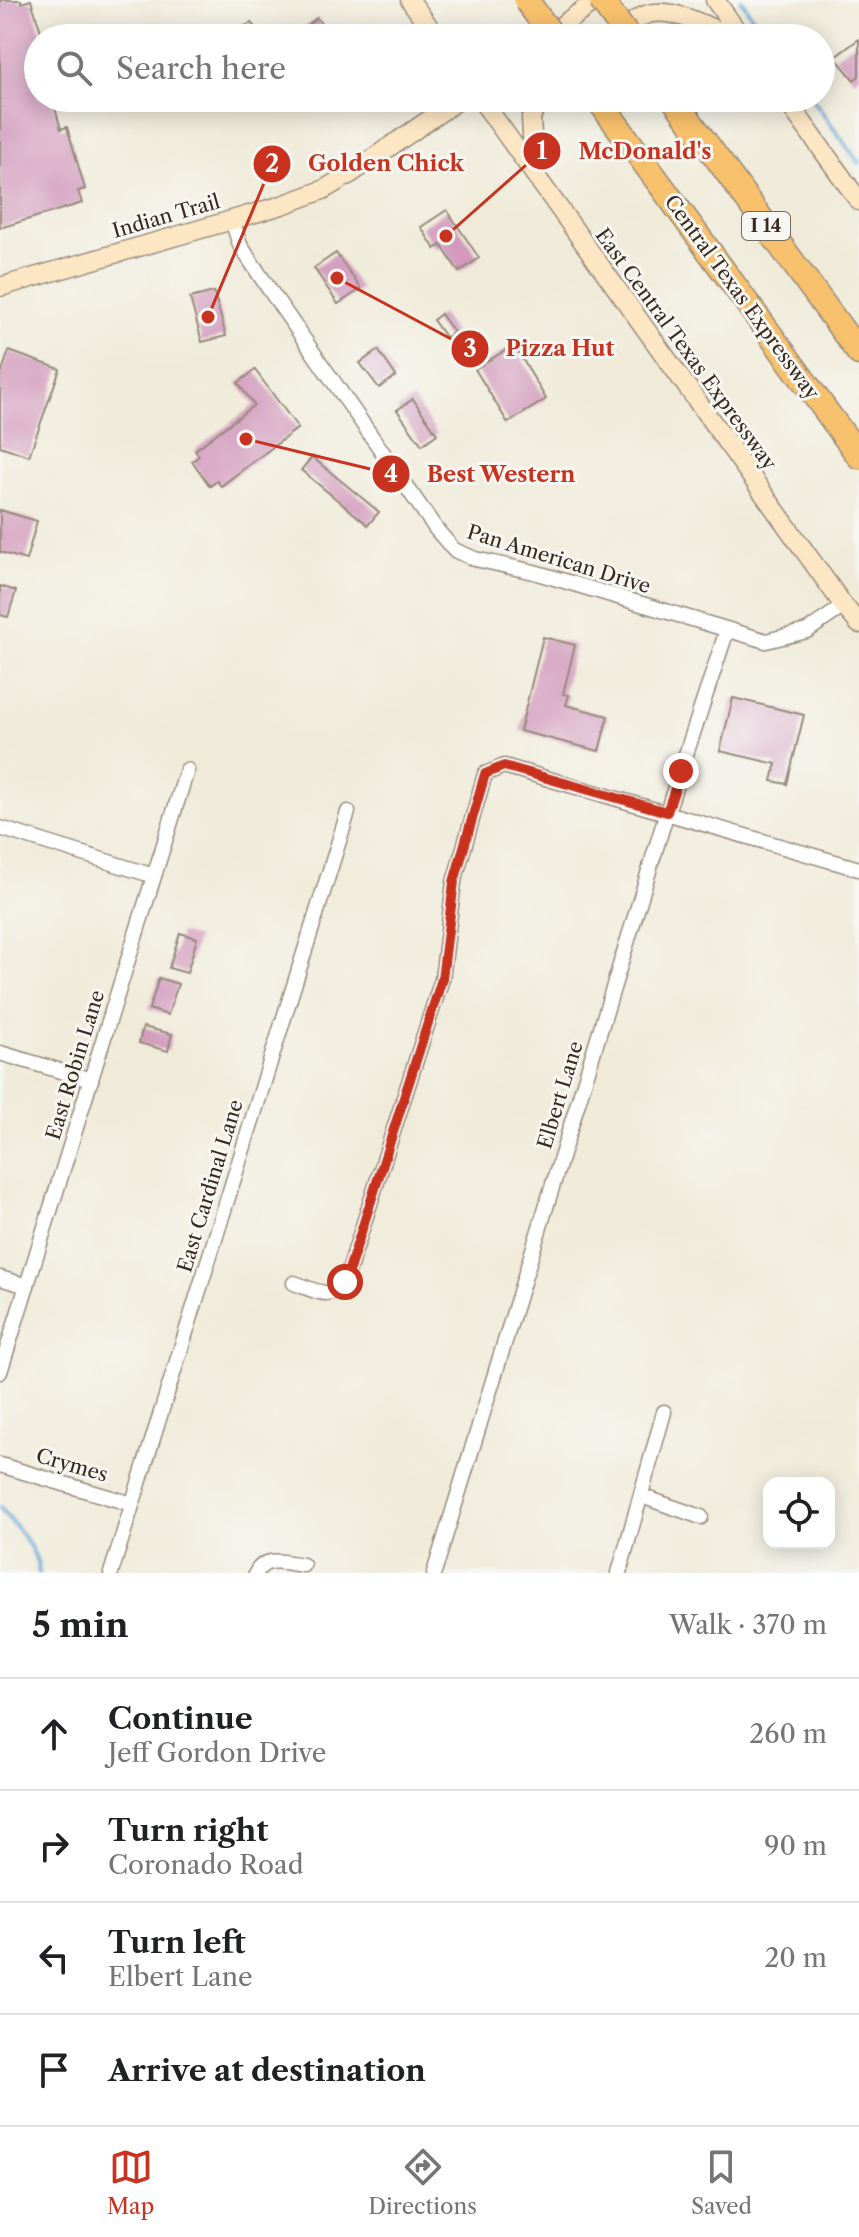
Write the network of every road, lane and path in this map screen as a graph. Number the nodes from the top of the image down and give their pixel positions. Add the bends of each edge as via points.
1 (410, 0) edge
2 (526, 0) edge
3 (599, 0) edge
4 (715, 0) edge
5 (427, 24) edge
6 (544, 24) edge
7 (564, 24) edge
8 (618, 24) edge
9 (631, 24) edge
10 (703, 24) edge
11 (732, 24) edge
12 (441, 112) edge
13 (490, 112) edge
14 (533, 112) edge
15 (608, 112) edge
16 (683, 112) edge
17 (795, 112) edge
18 (534, 174) junction
19 (859, 201) edge
20 (232, 220) junction
21 (0, 287) edge
22 (859, 353) edge
23 (859, 456) edge
24 (844, 606) junction
25 (859, 624) edge
26 (727, 630) junction
27 (187, 770) dead end
28 (348, 812) dead end
29 (667, 812) junction
30 (0, 828) edge
31 (859, 869) edge
32 (154, 876) junction
33 (0, 1053) edge
34 (91, 1080) junction
35 (0, 1278) edge
36 (294, 1283) dead end
37 (27, 1286) junction
38 (0, 1372) edge
39 (664, 1412) dead end
40 (0, 1465) edge
41 (641, 1496) junction
42 (132, 1504) junction
43 (701, 1517) dead end
44 (303, 1565) dead end
45 (111, 1573) edge
46 (256, 1573) edge
47 (434, 1573) edge
48 (619, 1573) edge

1 - 5 main road
2 - 6 highway, bridge
3 - 7 main road
3 - 8 highway, bridge
4 - 11 main road
9 - 10 main road via 645,14 667,14
12 - 20 main road, Indian Trail via 323,190
13 - 18 main road, East Central Texas Expressway
14 - 18 main road
15 - 23 highway, Central Texas Expressway
16 - 22 highway, I 14
17 - 19 main road
18 - 24 main road, East Central Texas Expressway
20 - 21 main road, Indian Trail
20 - 26 street, Pan American Drive via 240,245 262,278 454,550
24 - 25 main road, East Central Texas Expressway
24 - 26 street, Pan American Drive via 807,631 766,641
26 - 29 street, Elbert Lane
27 - 32 street, East Robin Lane
28 - 42 street, East Cardinal Lane
29 - 31 street
29 - 36 street via 504,766 485,774 454,882 442,979 345,1282 329,1294
29 - 47 street, Elbert Lane
30 - 32 street
32 - 34 street, East Robin Lane
33 - 34 street
34 - 37 street, East Robin Lane
35 - 37 street
37 - 38 street, East Robin Lane
39 - 41 street
40 - 42 street, Crymes
41 - 43 street
41 - 48 street
42 - 45 street, East Cardinal Lane
44 - 46 street via 270,1561

